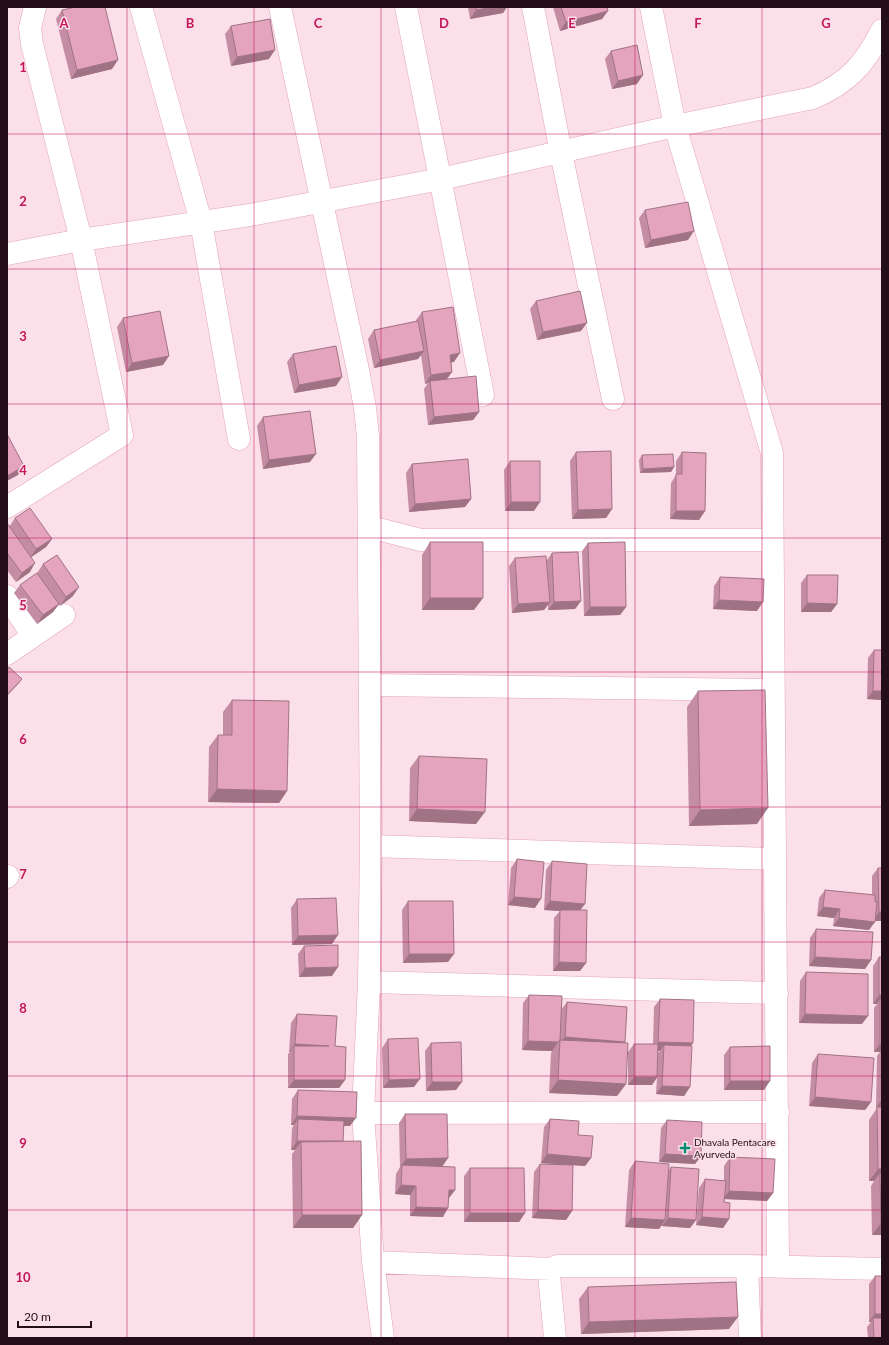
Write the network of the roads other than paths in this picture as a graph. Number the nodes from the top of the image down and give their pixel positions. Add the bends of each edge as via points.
1 (35, 7) edge
2 (141, 7) edge
3 (280, 7) edge
4 (406, 7) edge
5 (533, 7) edge
6 (651, 7) edge
7 (882, 30) edge
8 (882, 58) edge
9 (859, 68) junction
10 (675, 126) junction
11 (561, 153) junction
12 (441, 179) junction
13 (320, 201) junction
14 (201, 222) junction
15 (81, 240) junction
16 (7, 254) edge
17 (484, 395) dead end
18 (613, 399) dead end
19 (239, 439) dead end
20 (7, 507) edge
21 (370, 527) junction
22 (771, 540) junction
23 (7, 596) edge
24 (64, 615) dead end
25 (32, 635) junction
26 (7, 654) edge
27 (371, 685) junction
28 (773, 690) junction
29 (371, 846) junction
30 (774, 859) junction
31 (369, 982) junction
32 (777, 992) junction
33 (778, 1112) junction
34 (363, 1113) junction
35 (373, 1262) junction
36 (747, 1266) junction
37 (778, 1267) junction
38 (552, 1269) junction
39 (882, 1269) edge
40 (383, 1338) edge
41 (555, 1338) edge
42 (750, 1338) edge

1 - 15 street via 30,28 32,44
2 - 14 street
3 - 13 street
4 - 12 street
5 - 11 street
6 - 10 street
7 - 9 street
8 - 9 street
9 - 10 street via 844,82 813,98
10 - 11 street
10 - 22 street via 772,453
11 - 12 street
11 - 18 street
12 - 13 street
12 - 17 street
13 - 14 street
13 - 21 street via 365,408 370,465
14 - 15 street
14 - 19 street
15 - 16 street
15 - 20 street via 122,435
21 - 22 street via 421,540
21 - 27 street
22 - 28 street
23 - 25 street
24 - 25 street
25 - 26 street
27 - 28 street
27 - 29 street
28 - 30 street
29 - 30 street
29 - 31 street
30 - 32 street
31 - 32 street
31 - 34 street
32 - 33 street
33 - 34 street
33 - 37 street
34 - 35 street
35 - 38 street
35 - 40 street
36 - 37 street
36 - 38 street via 564,1265
36 - 42 street
37 - 39 street
38 - 41 street via 549,1280

